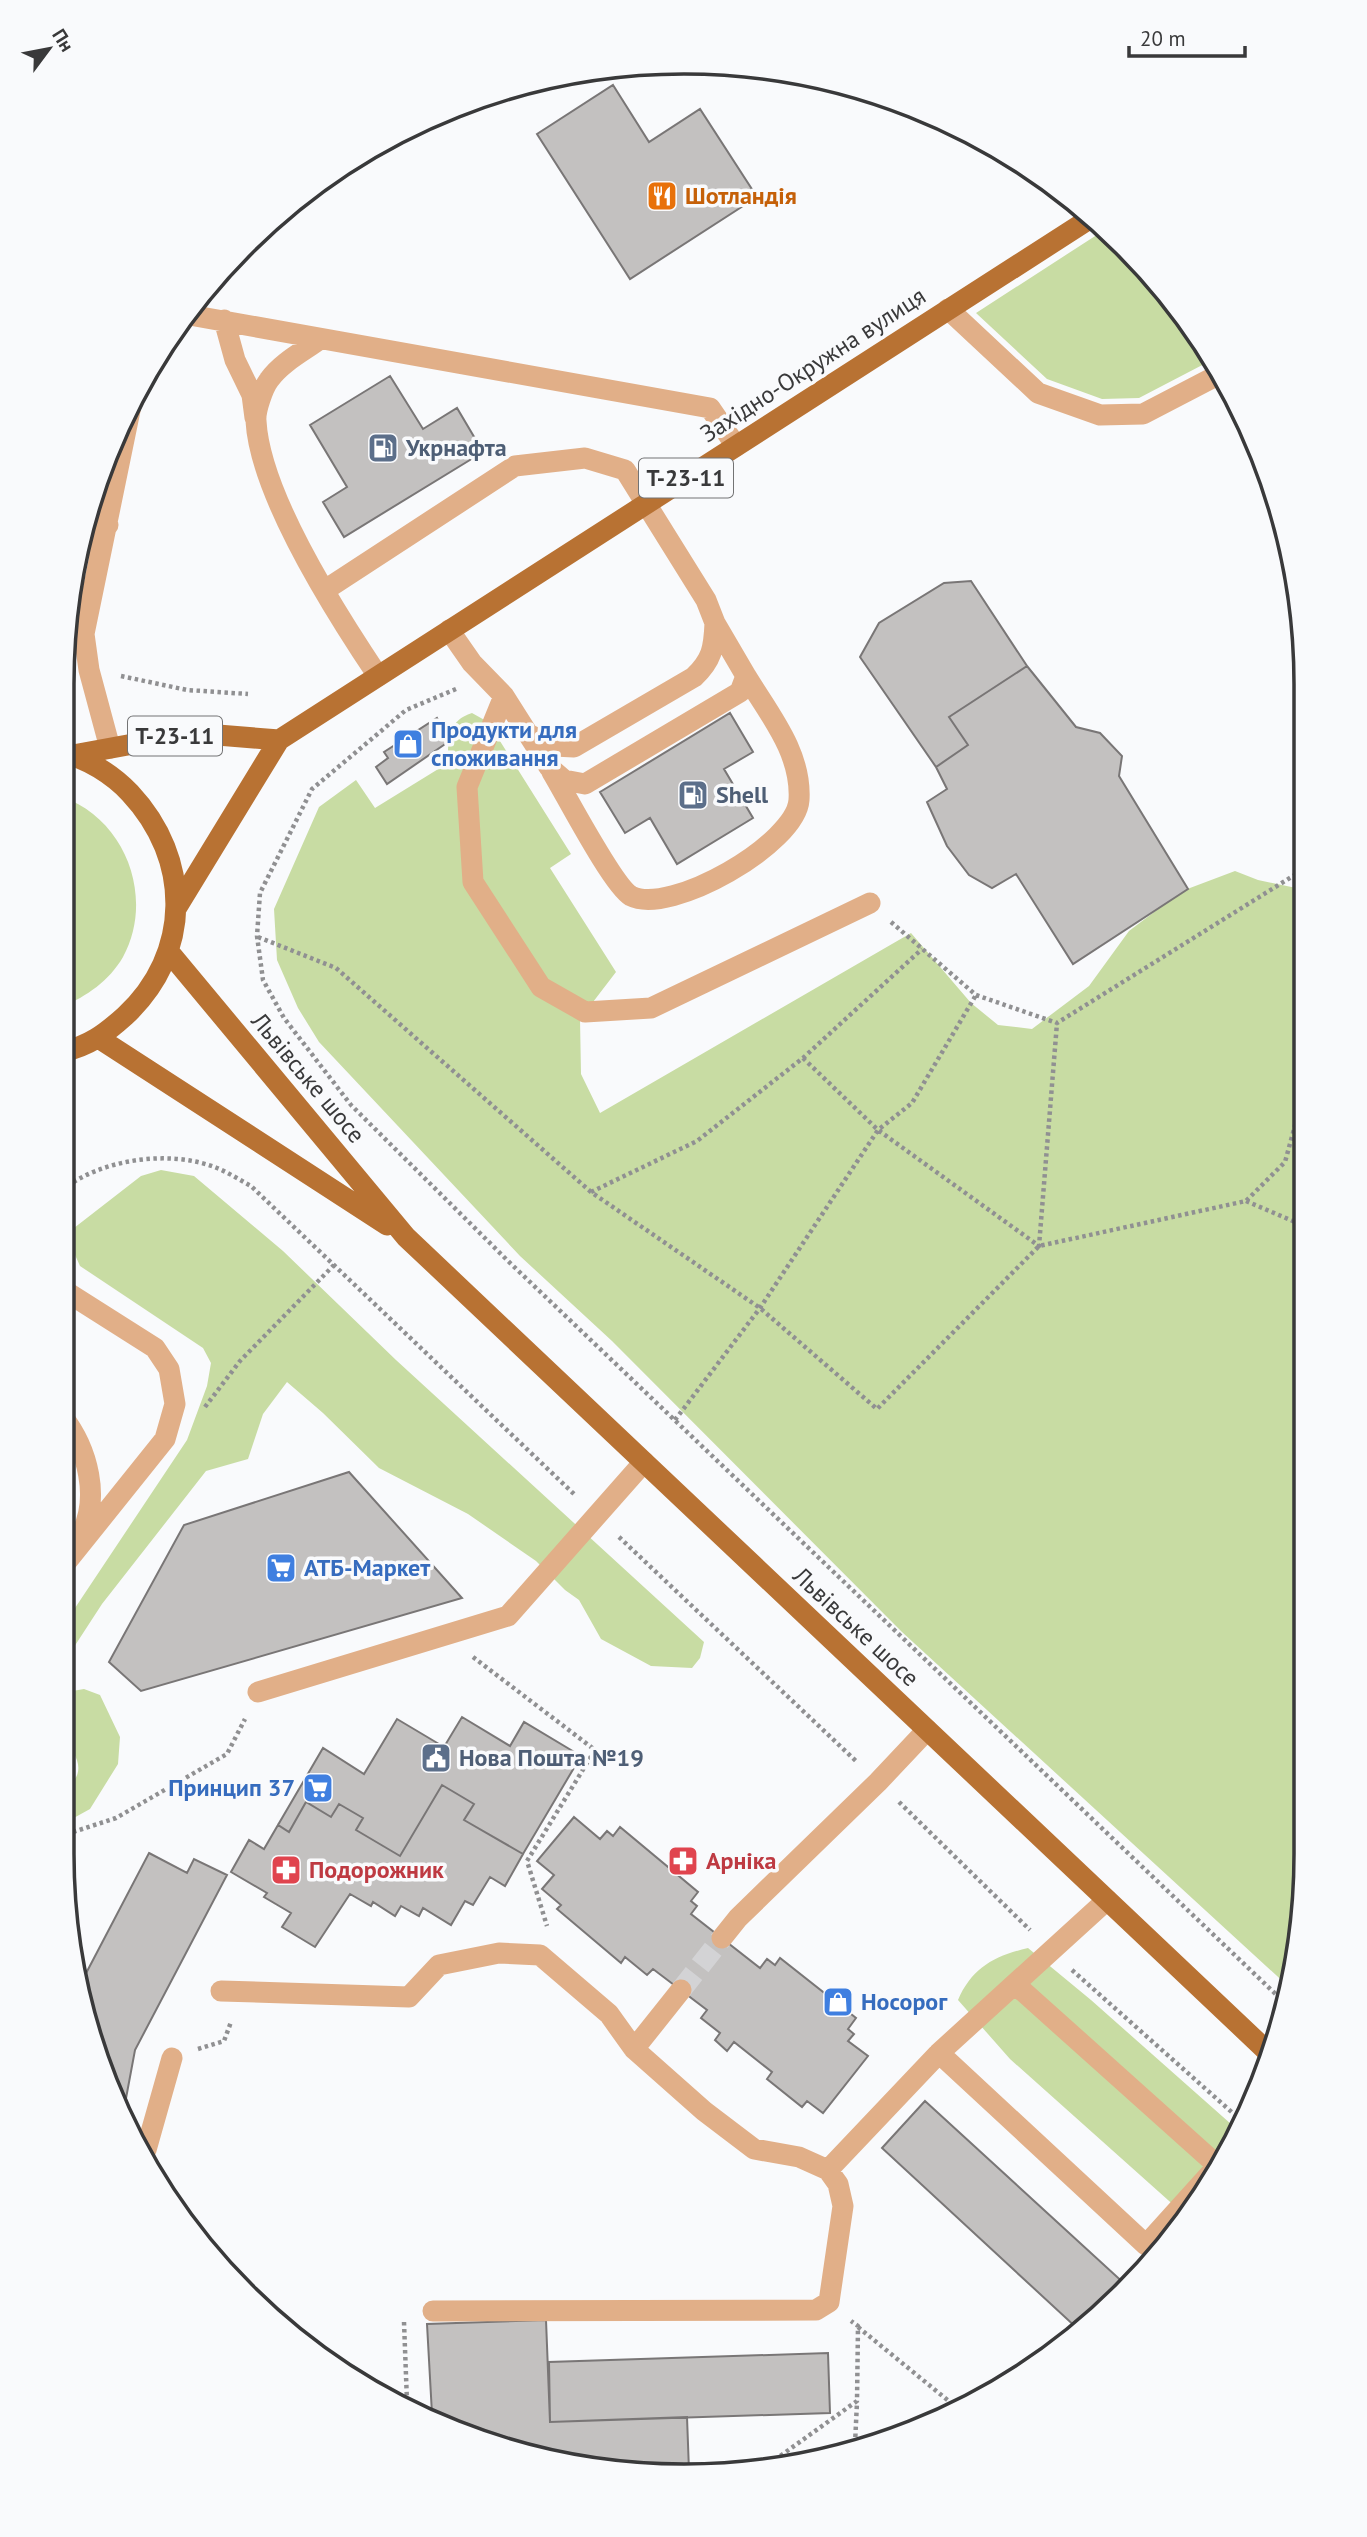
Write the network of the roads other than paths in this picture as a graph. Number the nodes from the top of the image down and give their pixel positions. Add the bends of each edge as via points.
1 (1083, 223) edge
2 (948, 309) junction
3 (198, 315) edge
4 (225, 320) junction
5 (319, 340) junction
6 (1212, 378) edge
7 (255, 418) junction
8 (124, 440) edge
9 (736, 446) junction
10 (646, 503) junction
11 (108, 525) junction
12 (90, 544) edge
13 (325, 590) junction
14 (715, 623) junction
15 (449, 630) junction
16 (746, 676) junction
17 (378, 677) junction
18 (504, 696) junction
19 (530, 734) junction
20 (279, 740) junction
21 (110, 748) junction
22 (74, 753) edge
23 (74, 757) edge
24 (549, 767) junction
25 (870, 903) road end
26 (177, 907) junction
27 (169, 952) junction
28 (100, 1039) junction
29 (74, 1050) edge
30 (407, 1237) junction
31 (74, 1297) edge
32 (74, 1438) edge
33 (644, 1462) junction
34 (74, 1548) edge
35 (74, 1553) edge
36 (258, 1692) road end
37 (927, 1730) junction
38 (1107, 1900) junction
39 (722, 1938) tunnel mouth
40 (1016, 1985) junction
41 (681, 1990) tunnel mouth
42 (221, 1991) dead end
43 (1262, 2047) edge
44 (634, 2049) junction
45 (939, 2053) junction
46 (172, 2058) dead end
47 (148, 2144) edge
48 (1212, 2159) edge
49 (828, 2170) junction
50 (1178, 2210) edge
51 (433, 2311) road end

1 - 2 main road, Західно-Окружна вулиця / Т-23-11
2 - 6 street via 1038,393 1100,415 1143,414
2 - 9 main road, Західно-Окружна вулиця / Т-23-11
3 - 4 street
4 - 5 street
4 - 7 street
5 - 7 street via 268,381
5 - 9 street via 710,408
7 - 13 street via 265,467
8 - 11 street
9 - 10 main road, Західно-Окружна вулиця / Т-23-11
10 - 13 street via 625,470 585,458 515,466
10 - 14 street via 706,600
10 - 15 main road, Західно-Окружна вулиця / Т-23-11
11 - 12 street
11 - 21 street via 84,634
13 - 17 street
14 - 16 street
14 - 19 street via 708,664 694,677 574,747 554,746
15 - 17 main road, Західно-Окружна вулиця / Т-23-11
15 - 18 street
16 - 24 street via 740,692 585,784 564,780
16 - 24 street via 790,751 799,776 799,804 766,848 691,892 644,901 622,890
17 - 20 main road, Західно-Окружна вулиця / Т-23-11
18 - 19 street
18 - 25 street via 467,787 473,882 541,987 585,1012 651,1008
19 - 24 street
20 - 21 main road, Т-23-11 via 193,733
20 - 26 main road, Західно-Окружна вулиця / Т-23-11
21 - 22 main road, Т-23-11
23 - 26 main road, Т-23-11 via 116,778 150,814 171,859
26 - 27 main road, Т-23-11
27 - 28 main road, Т-23-11 via 146,996
27 - 30 main road, Львівське шосе
28 - 29 main road, Т-23-11
28 - 30 main road, Львівське шосе
30 - 33 main road, Львівське шосе
31 - 35 street via 155,1349 169,1369 175,1404 165,1439
32 - 34 street via 92,1494 89,1521
33 - 36 street via 508,1616
33 - 37 main road, Львівське шосе
37 - 38 main road, Львівське шосе
37 - 39 street
38 - 40 street
38 - 43 main road, Львівське шосе
40 - 45 street
40 - 48 street
41 - 44 street
42 - 44 street via 409,1997 439,1965 499,1953 540,1955 609,2014
44 - 49 street via 754,2149 799,2157
45 - 49 street
45 - 50 street via 1146,2245
46 - 47 street
49 - 51 street via 843,2206 829,2302 816,2311

